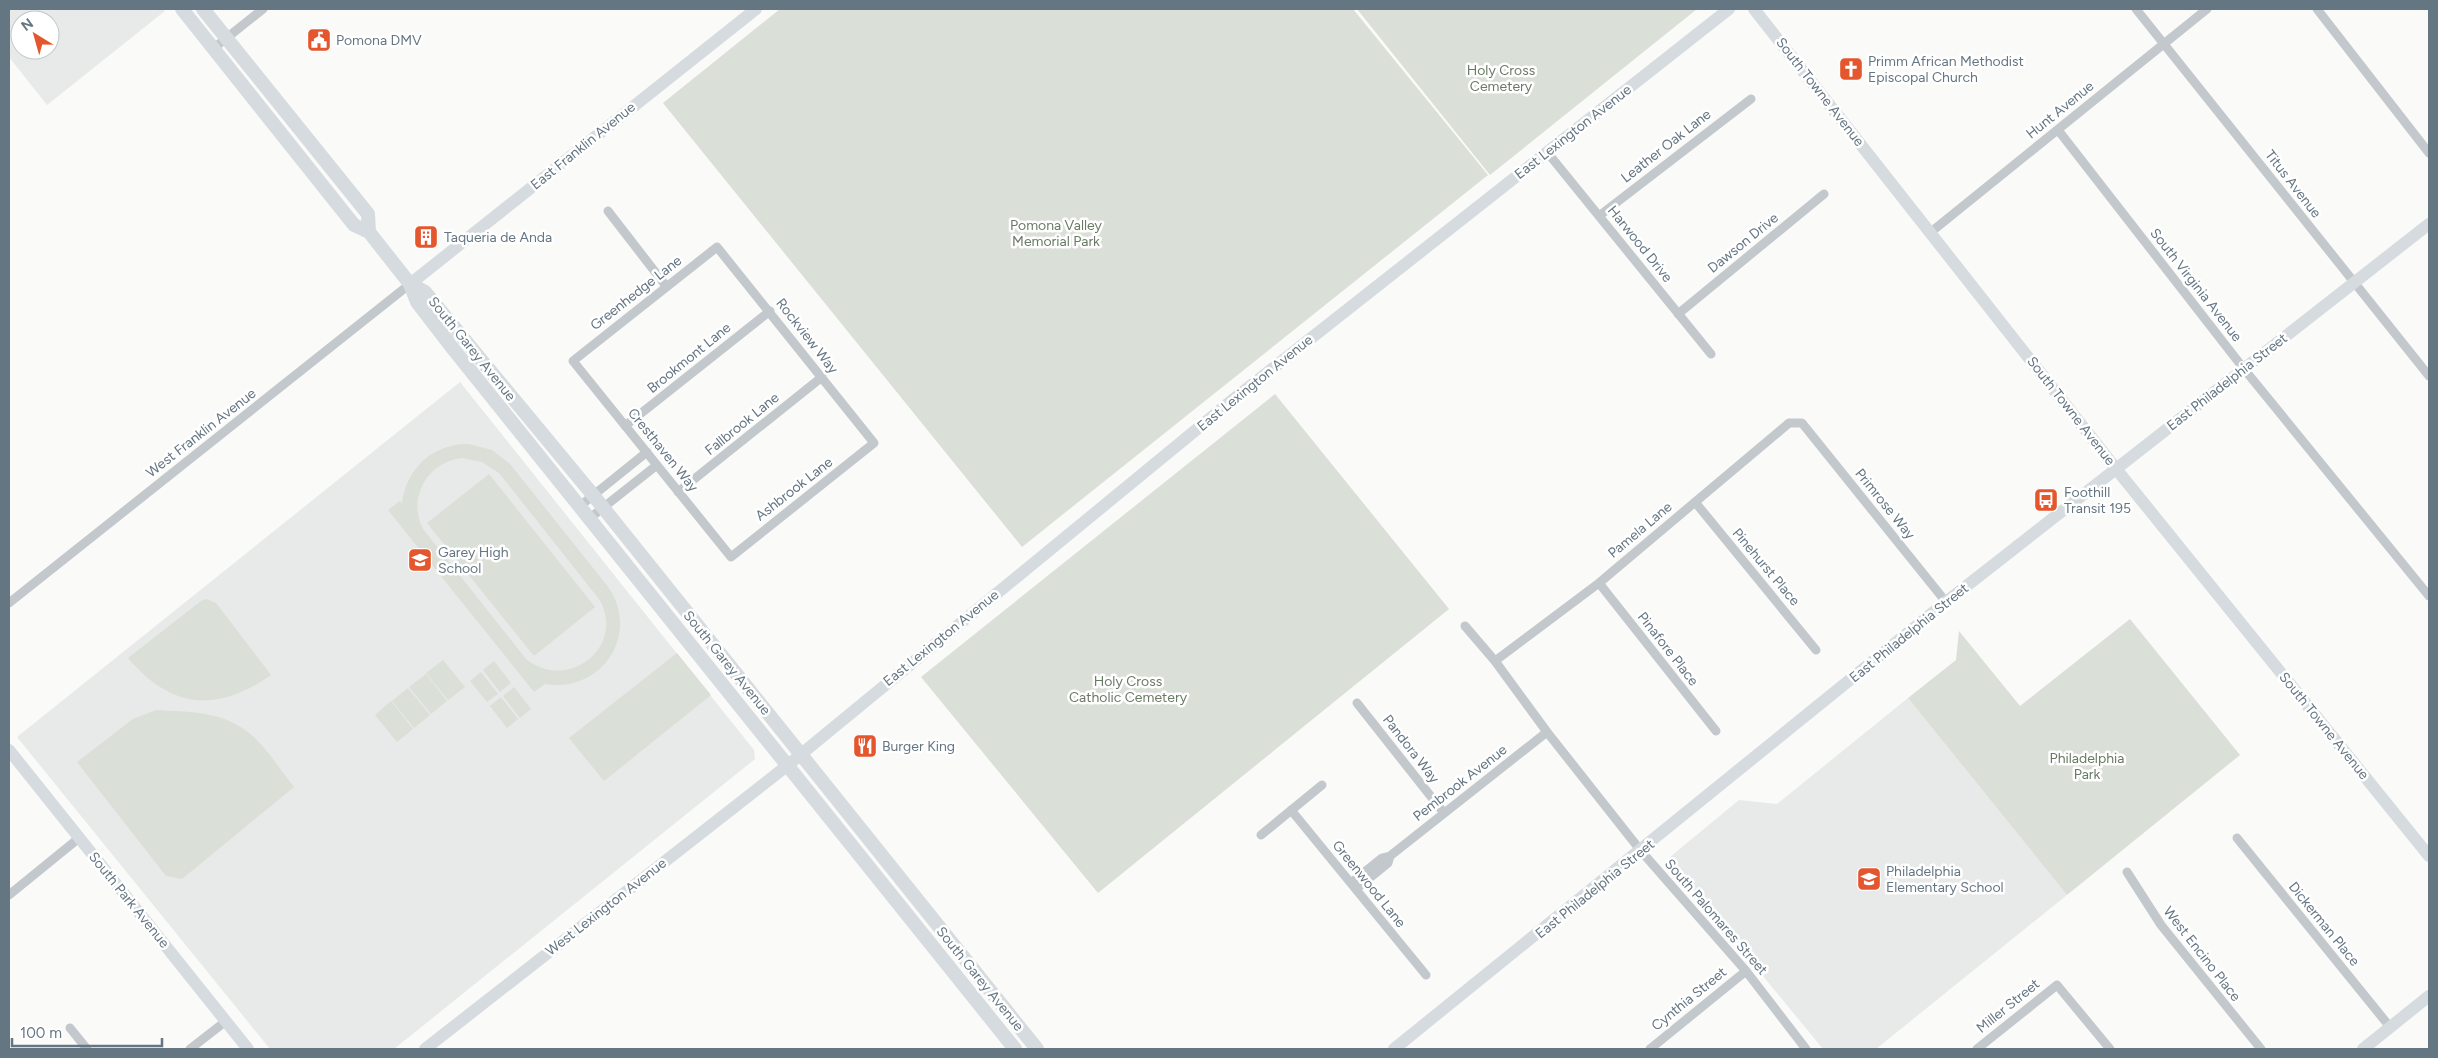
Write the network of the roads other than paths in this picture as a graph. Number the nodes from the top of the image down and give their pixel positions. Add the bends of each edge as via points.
1 (182, 9) edge
2 (203, 9) edge
3 (263, 9) edge
4 (756, 9) edge
5 (1729, 9) edge
6 (1754, 9) edge
7 (2136, 9) edge
8 (2207, 9) edge
9 (2317, 9) edge
10 (226, 38) junction
11 (2164, 43) junction
12 (214, 48) junction
13 (1751, 99) dead end
14 (2058, 130) junction
15 (1547, 152) junction
16 (2429, 153) edge
17 (1824, 194) dead end
18 (608, 211) dead end
19 (1599, 216) junction
20 (2429, 224) edge
21 (369, 232) junction
22 (1931, 232) junction
23 (717, 247) joint
24 (2353, 282) junction
25 (410, 284) junction
26 (666, 286) junction
27 (770, 311) junction
28 (1678, 314) junction
29 (1711, 354) dead end
30 (573, 361) joint
31 (2244, 369) junction
32 (2429, 376) edge
33 (822, 377) junction
34 (1802, 423) joint
35 (626, 426) junction
36 (874, 443) joint
37 (647, 452) junction
38 (657, 465) junction
39 (2117, 470) junction
40 (678, 492) junction
41 (593, 495) junction
42 (1694, 502) junction
43 (580, 506) junction
44 (602, 508) junction
45 (590, 518) junction
46 (731, 557) joint
47 (1599, 583) junction
48 (2429, 596) edge
49 (1946, 602) junction
50 (9, 603) edge
51 (1465, 626) dead end
52 (1816, 650) dead end
53 (1495, 661) junction
54 (1356, 703) dead end
55 (1547, 732) junction
56 (1716, 732) dead end
57 (9, 750) edge
58 (800, 755) junction
59 (788, 765) junction
60 (1322, 785) dead end
61 (1291, 810) junction
62 (1444, 813) junction
63 (1261, 835) dead end
64 (79, 838) junction
65 (2237, 838) dead end
66 (1641, 851) junction
67 (2429, 856) edge
68 (2127, 872) dead end
69 (1353, 886) junction
70 (9, 895) edge
71 (1746, 971) junction
72 (1426, 975) dead end
73 (2429, 996) edge
74 (226, 1022) junction
75 (2390, 1027) junction
76 (70, 1028) dead end
77 (430, 1048) edge
78 (87, 1049) edge
79 (190, 1049) edge
80 (248, 1049) edge
81 (1016, 1049) edge
82 (1037, 1049) edge
83 (1394, 1049) edge
84 (1650, 1049) edge
85 (1806, 1049) edge
86 (1977, 1049) edge
87 (2110, 1049) edge
88 (2261, 1049) edge
89 (2363, 1049) edge

1 - 12 main road, South Garey Avenue
2 - 10 main road, South Garey Avenue
3 - 10 street
4 - 25 street, East Franklin Avenue
5 - 15 street, East Lexington Avenue
6 - 22 street, South Towne Avenue
7 - 11 street, Titus Avenue
8 - 11 street, Hunt Avenue
9 - 16 street
10 - 12 street
10 - 21 main road, South Garey Avenue via 368,214
11 - 14 street, Hunt Avenue
11 - 24 street, Titus Avenue
12 - 21 main road, South Garey Avenue via 354,225
13 - 19 street, Leather Oak Lane
14 - 22 street, Hunt Avenue
14 - 31 street, South Virginia Avenue
15 - 19 street, Harwood Drive
15 - 58 street, East Lexington Avenue via 1230,402
17 - 28 street, Dawson Drive
18 - 26 street
19 - 28 street, Harwood Drive
20 - 24 street, East Philadelphia Street
21 - 25 main road, South Garey Avenue
22 - 39 street, South Towne Avenue
23 - 26 street, Greenhedge Lane
23 - 27 street, Rockview Way
24 - 31 street, East Philadelphia Street
24 - 32 street, Titus Avenue
25 - 41 main road, South Garey Avenue via 425,292
25 - 43 main road, South Garey Avenue via 417,302
25 - 50 street, West Franklin Avenue
26 - 30 street, Greenhedge Lane
27 - 33 street, Rockview Way
27 - 35 street, Brookmont Lane
28 - 29 street, Harwood Drive
30 - 35 street, Cresthaven Way
31 - 39 street, East Philadelphia Street
31 - 48 street, South Virginia Avenue
33 - 36 street, Rockview Way
33 - 40 street, Fallbrook Lane
34 - 42 street, Pamela Lane via 1789,422
34 - 49 street, Primrose Way
35 - 37 street, Cresthaven Way
36 - 46 street, Ashbrook Lane
37 - 38 street, Cresthaven Way
37 - 41 street
38 - 40 street, Cresthaven Way
38 - 44 street
39 - 49 street, East Philadelphia Street
39 - 67 street, South Towne Avenue
40 - 46 street, Cresthaven Way
41 - 43 street
41 - 44 main road, South Garey Avenue
42 - 47 street, Pamela Lane
42 - 52 street, Pinehurst Place
43 - 45 main road, South Garey Avenue
44 - 45 street
44 - 58 main road, South Garey Avenue
45 - 59 main road, South Garey Avenue
47 - 53 street, Pamela Lane
47 - 56 street, Pinafore Place
49 - 66 street, East Philadelphia Street
51 - 53 street, South Palomares Street
53 - 55 street, South Palomares Street
54 - 62 street, Pandora Way
55 - 62 street, Pembrook Avenue
55 - 66 street, South Palomares Street
57 - 64 street, South Park Avenue
58 - 59 street, East Lexington Avenue
58 - 82 main road, South Garey Avenue
59 - 77 street, West Lexington Avenue
59 - 81 main road, South Garey Avenue
60 - 61 street
61 - 63 street
61 - 69 street, Greenwood Lane
62 - 69 street, Pembrook Avenue via 1390,856 1388,863
64 - 70 street
64 - 74 street, South Park Avenue
65 - 75 street, Dickerman Place
66 - 71 street, South Palomares Street
66 - 83 street, East Philadelphia Street
68 - 88 street, West Encino Place via 2160,925
69 - 72 street, Greenwood Lane
71 - 84 street, Cynthia Street
71 - 85 street, South Palomares Street
73 - 75 street
74 - 79 street
74 - 80 street, South Park Avenue
75 - 89 street
76 - 78 street
86 - 87 street, Miller Street via 2057,985

